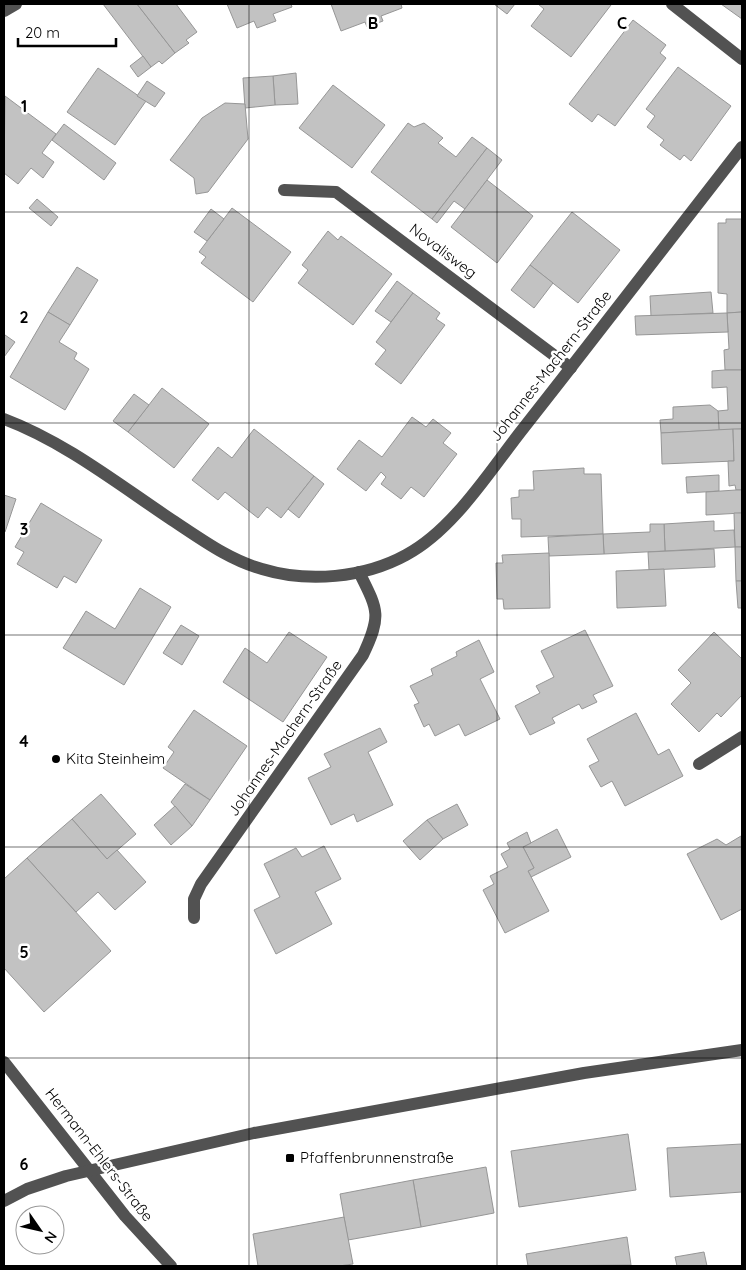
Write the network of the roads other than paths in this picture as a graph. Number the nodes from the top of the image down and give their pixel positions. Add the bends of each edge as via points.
1 (16, 4) edge
2 (672, 4) edge
3 (4, 11) edge
4 (742, 59) edge
5 (742, 147) edge
6 (284, 190) dead end
7 (571, 368) junction
8 (4, 419) edge
9 (359, 572) junction
10 (742, 736) edge
11 (699, 764) dead end
12 (194, 918) dead end
13 (742, 1050) edge
14 (4, 1062) edge
15 (88, 1171) junction
16 (4, 1201) edge
17 (171, 1266) edge

1 - 3 street
2 - 4 street
5 - 7 street, Johannes-Machern-Straße
6 - 7 street, Novalisweg via 336,192
7 - 9 street, Johannes-Machern-Straße via 442,529 406,555
8 - 9 street, Johannes-Machern-Straße via 64,448 212,546 242,562 286,574 319,576
9 - 12 street, Johannes-Machern-Straße via 376,606 376,622 363,655 201,884 194,899
10 - 11 street
13 - 15 street via 584,1073 254,1133
14 - 15 street, Hermann-Ehlers-Straße
15 - 16 street via 28,1188
15 - 17 street, Hermann-Ehlers-Straße

